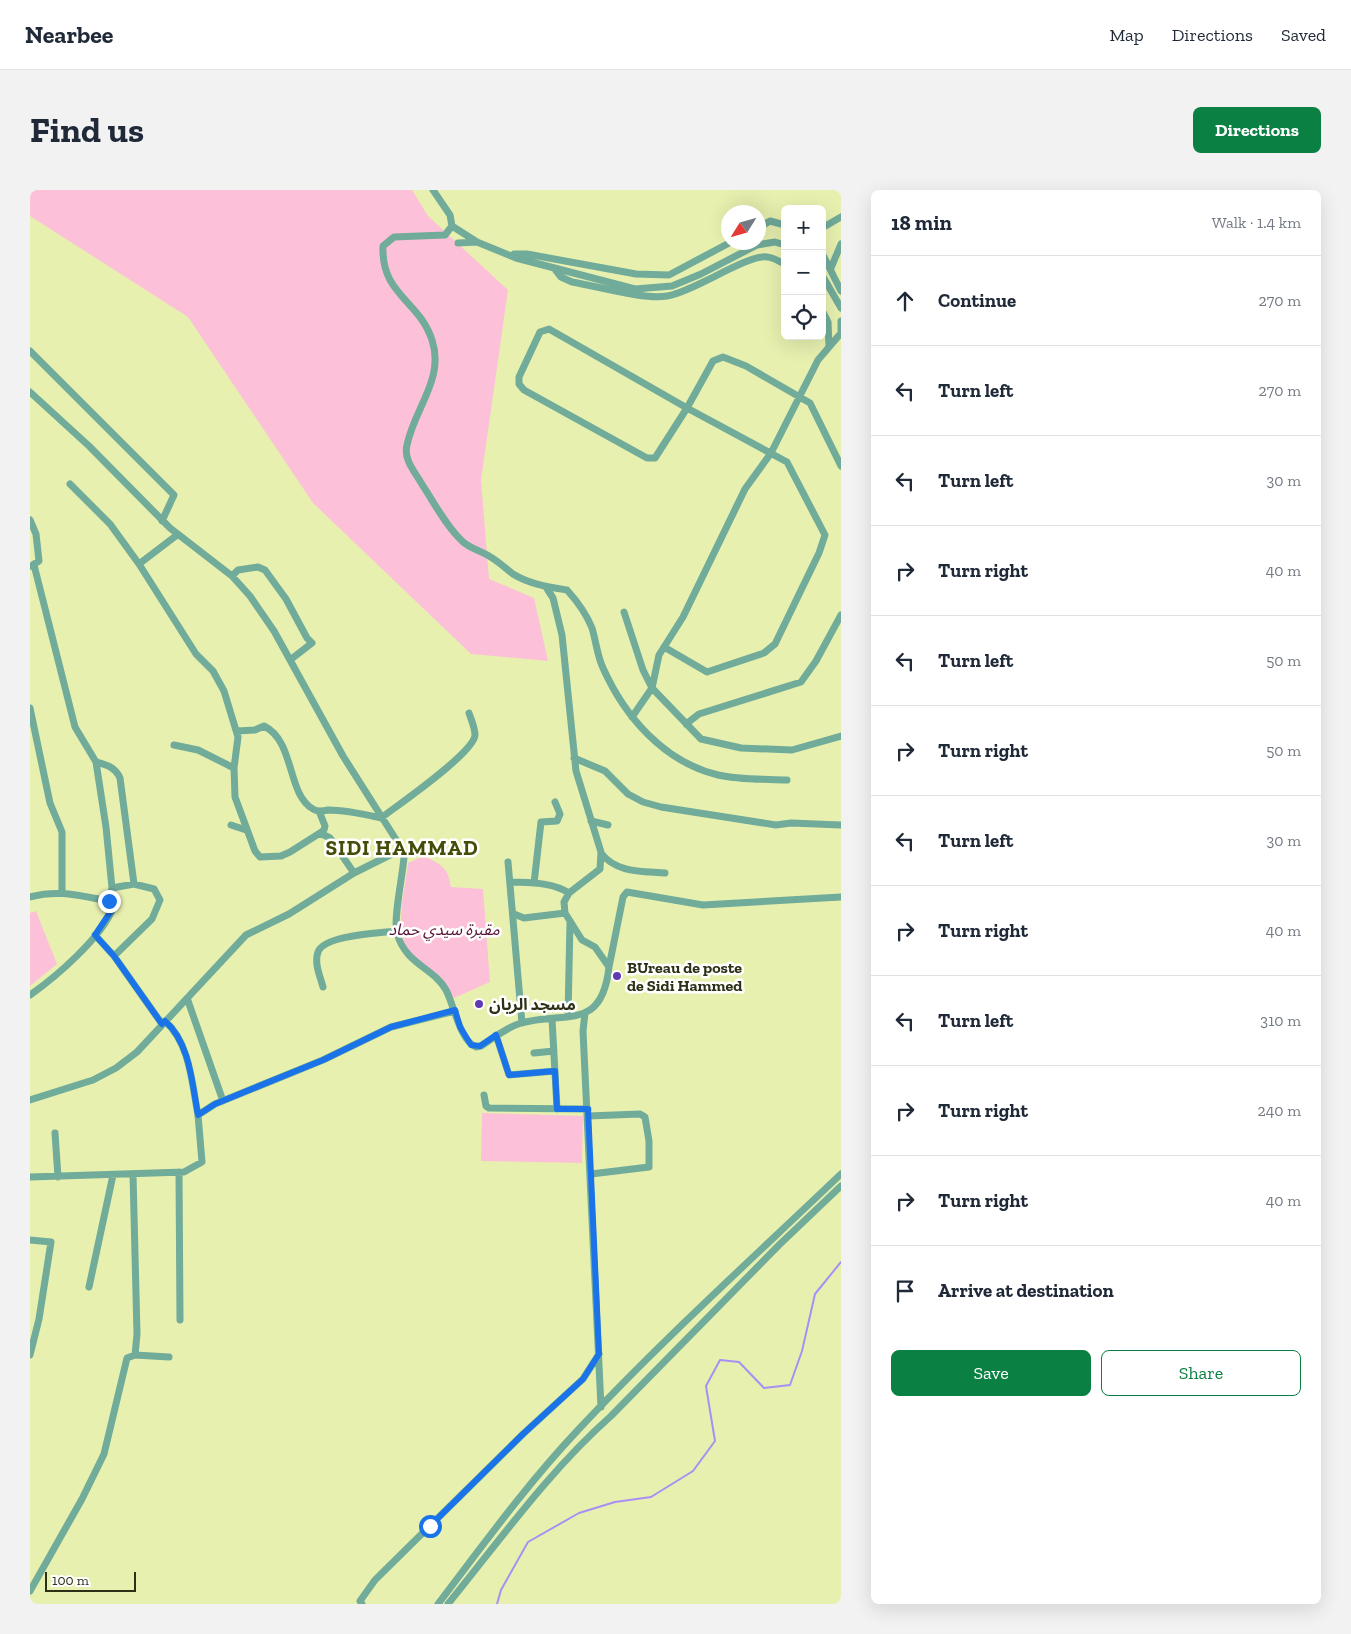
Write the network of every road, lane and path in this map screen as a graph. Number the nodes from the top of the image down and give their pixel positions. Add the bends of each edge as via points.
1 (433, 190) edge
2 (841, 217) edge
3 (766, 223) edge
4 (781, 224) edge
5 (452, 226) junction
6 (826, 226) edge
7 (477, 242) junction
8 (458, 243) dead end
9 (781, 244) edge
10 (841, 244) edge
11 (721, 247) edge
12 (506, 254) junction
13 (826, 260) edge
14 (781, 262) edge
15 (554, 268) junction
16 (831, 268) junction
17 (826, 282) edge
18 (841, 291) edge
19 (841, 308) edge
20 (826, 318) edge
21 (841, 321) edge
22 (841, 331) edge
23 (829, 346) junction
24 (30, 351) edge
25 (30, 392) edge
26 (801, 397) junction
27 (687, 408) junction
28 (771, 453) junction
29 (841, 466) edge
30 (70, 484) dead end
31 (30, 520) edge
32 (162, 521) junction
33 (177, 535) junction
34 (139, 564) junction
35 (32, 565) edge
36 (232, 576) junction
37 (546, 587) junction
38 (624, 612) dead end
39 (841, 615) edge
40 (664, 647) junction
41 (290, 660) junction
42 (652, 688) junction
43 (30, 708) edge
44 (469, 713) dead end
45 (632, 717) junction
46 (686, 724) junction
47 (237, 731) junction
48 (841, 736) edge
49 (174, 746) dead end
50 (574, 758) junction
51 (96, 762) junction
52 (234, 768) junction
53 (786, 780) dead end
54 (555, 802) dead end
55 (319, 811) junction
56 (381, 818) junction
57 (590, 821) junction
58 (231, 825) dead end
59 (608, 825) dead end
60 (841, 825) edge
61 (246, 830) junction
62 (320, 833) junction
63 (402, 849) junction
64 (601, 852) junction
65 (508, 862) dead end
66 (608, 862) junction
67 (600, 869) junction
68 (354, 873) junction
69 (665, 873) dead end
70 (510, 882) junction
71 (534, 883) junction
72 (134, 884) junction
73 (112, 888) junction
74 (62, 892) junction
75 (570, 893) junction
76 (30, 897) edge
77 (841, 897) edge
78 (109, 901) junction
79 (565, 913) junction
80 (514, 914) junction
81 (570, 922) junction
82 (396, 931) junction
83 (95, 935) junction
84 (114, 956) junction
85 (609, 966) junction
86 (323, 987) dead end
87 (30, 995) edge
88 (187, 998) junction
89 (455, 1010) junction
90 (585, 1012) junction
91 (568, 1016) junction
92 (552, 1020) junction
93 (163, 1023) junction
94 (522, 1023) junction
95 (496, 1035) junction
96 (554, 1052) junction
97 (534, 1053) dead end
98 (555, 1071) junction
99 (484, 1094) dead end
100 (30, 1100) edge
101 (223, 1101) junction
102 (557, 1109) junction
103 (588, 1112) junction
104 (198, 1115) junction
105 (54, 1133) dead end
106 (179, 1172) junction
107 (133, 1174) junction
108 (591, 1174) junction
109 (841, 1174) edge
110 (113, 1175) junction
111 (30, 1177) edge
112 (58, 1177) junction
113 (840, 1187) edge
114 (30, 1240) edge
115 (89, 1287) dead end
116 (180, 1320) dead end
117 (599, 1354) junction
118 (30, 1355) edge
119 (135, 1355) junction
120 (169, 1357) dead end
121 (608, 1400) junction
122 (601, 1407) junction
123 (611, 1416) junction
124 (30, 1591) edge
125 (362, 1604) edge
126 (438, 1604) edge
127 (448, 1604) edge

1 - 5 street via 450,215
2 - 6 street
3 - 4 street
5 - 7 street
5 - 37 street via 445,235 394,236 383,246 384,268 389,282 421,318 435,354 434,376 407,445 407,460 442,516 464,543 515,575
7 - 8 street
7 - 12 street
9 - 15 street via 757,245 672,286 635,289
10 - 16 street
11 - 12 street via 669,275 636,274 527,254
12 - 15 street
13 - 16 street
14 - 15 street via 767,257 755,258 692,288 666,296 572,282 561,277
16 - 18 street
17 - 19 street
20 - 23 street
21 - 22 street
22 - 23 street
23 - 26 street via 818,360
24 - 32 street via 174,495
25 - 32 street via 89,446
26 - 27 street via 723,357 714,361
26 - 28 street
26 - 29 street via 810,403
27 - 27 street via 549,329 540,332 519,377 519,384 524,390 652,460
27 - 28 street
28 - 40 street via 745,489 683,617
28 - 40 street via 787,462 793,470 825,535 775,644 764,653 707,672
30 - 34 street via 110,524
31 - 35 street via 36,534 39,561
32 - 33 street
33 - 34 street
33 - 36 street
34 - 47 street via 196,654 213,671 224,691
35 - 51 street via 75,727
36 - 41 street via 274,630
36 - 41 street via 238,570 258,567 268,574 286,599 312,643
37 - 45 street via 567,590 580,605 592,627 602,666
37 - 50 street via 553,598 562,636
38 - 42 street
39 - 46 street via 801,682 699,714
40 - 42 street via 659,655
41 - 56 street
42 - 45 street
42 - 46 street
43 - 74 street via 50,802 62,832
44 - 56 street via 475,736 472,745 458,760
45 - 53 street via 642,730 679,760 719,775
46 - 48 street via 701,740 741,748 792,750
47 - 52 street
47 - 55 street via 264,726 277,734 302,799
49 - 52 street via 198,750
50 - 57 street
50 - 60 street via 605,771 628,794 661,807 776,825 792,822
51 - 72 street via 109,765 120,778
51 - 73 street
52 - 61 street via 235,797
54 - 71 street via 560,814 557,820 541,822
55 - 56 street via 343,810
55 - 62 street via 325,826
56 - 63 street
57 - 59 street
57 - 64 street
58 - 61 street
61 - 62 street via 255,851 260,857 267,858 290,852
62 - 68 street via 330,838
63 - 68 street
63 - 82 street via 404,856
64 - 66 street
64 - 67 street
65 - 70 street
66 - 67 street
66 - 69 street via 626,869
67 - 75 street
68 - 88 street via 289,914 246,935
70 - 71 street
70 - 80 street
71 - 75 street via 560,887
72 - 73 street
72 - 84 street via 154,889 160,900 152,919
73 - 78 street
74 - 76 street
74 - 78 street
75 - 79 street via 564,902
77 - 85 street via 704,906 627,892 623,897
78 - 83 street via 113,908
79 - 80 street via 524,918
79 - 81 street
80 - 94 street
81 - 85 street via 582,940 595,947
81 - 91 street
82 - 86 street via 327,942 318,950 316,961
82 - 89 street via 410,958 444,987
83 - 84 street
83 - 87 street via 66,967
84 - 93 street
85 - 90 street via 607,989 598,1004
88 - 93 street
88 - 101 street
89 - 95 street via 460,1027 471,1045 480,1046
89 - 101 street via 391,1027 323,1060
90 - 91 street
90 - 103 street via 583,1031
91 - 92 street
92 - 94 street
92 - 96 street
93 - 100 street via 137,1052 116,1068 93,1080
93 - 104 street via 175,1030 180,1040 190,1070
94 - 95 street
95 - 98 street via 509,1075
96 - 97 street
96 - 98 street
98 - 102 street
99 - 102 street via 489,1108
101 - 104 street
102 - 103 street
103 - 108 street
103 - 108 street via 640,1114 645,1117 649,1141 649,1167
104 - 106 street via 202,1162
105 - 112 street
106 - 107 street
106 - 116 street
107 - 110 street
107 - 119 street
108 - 117 street
109 - 113 street
109 - 121 street
110 - 112 street
110 - 115 street
111 - 112 street
113 - 123 street via 778,1245
114 - 118 street via 51,1242
117 - 122 street
117 - 125 street via 583,1379 375,1580 360,1601
119 - 120 street
119 - 124 street via 127,1358 104,1454
121 - 122 street
121 - 123 street
122 - 126 street via 528,1487
123 - 127 street via 586,1438 536,1495

